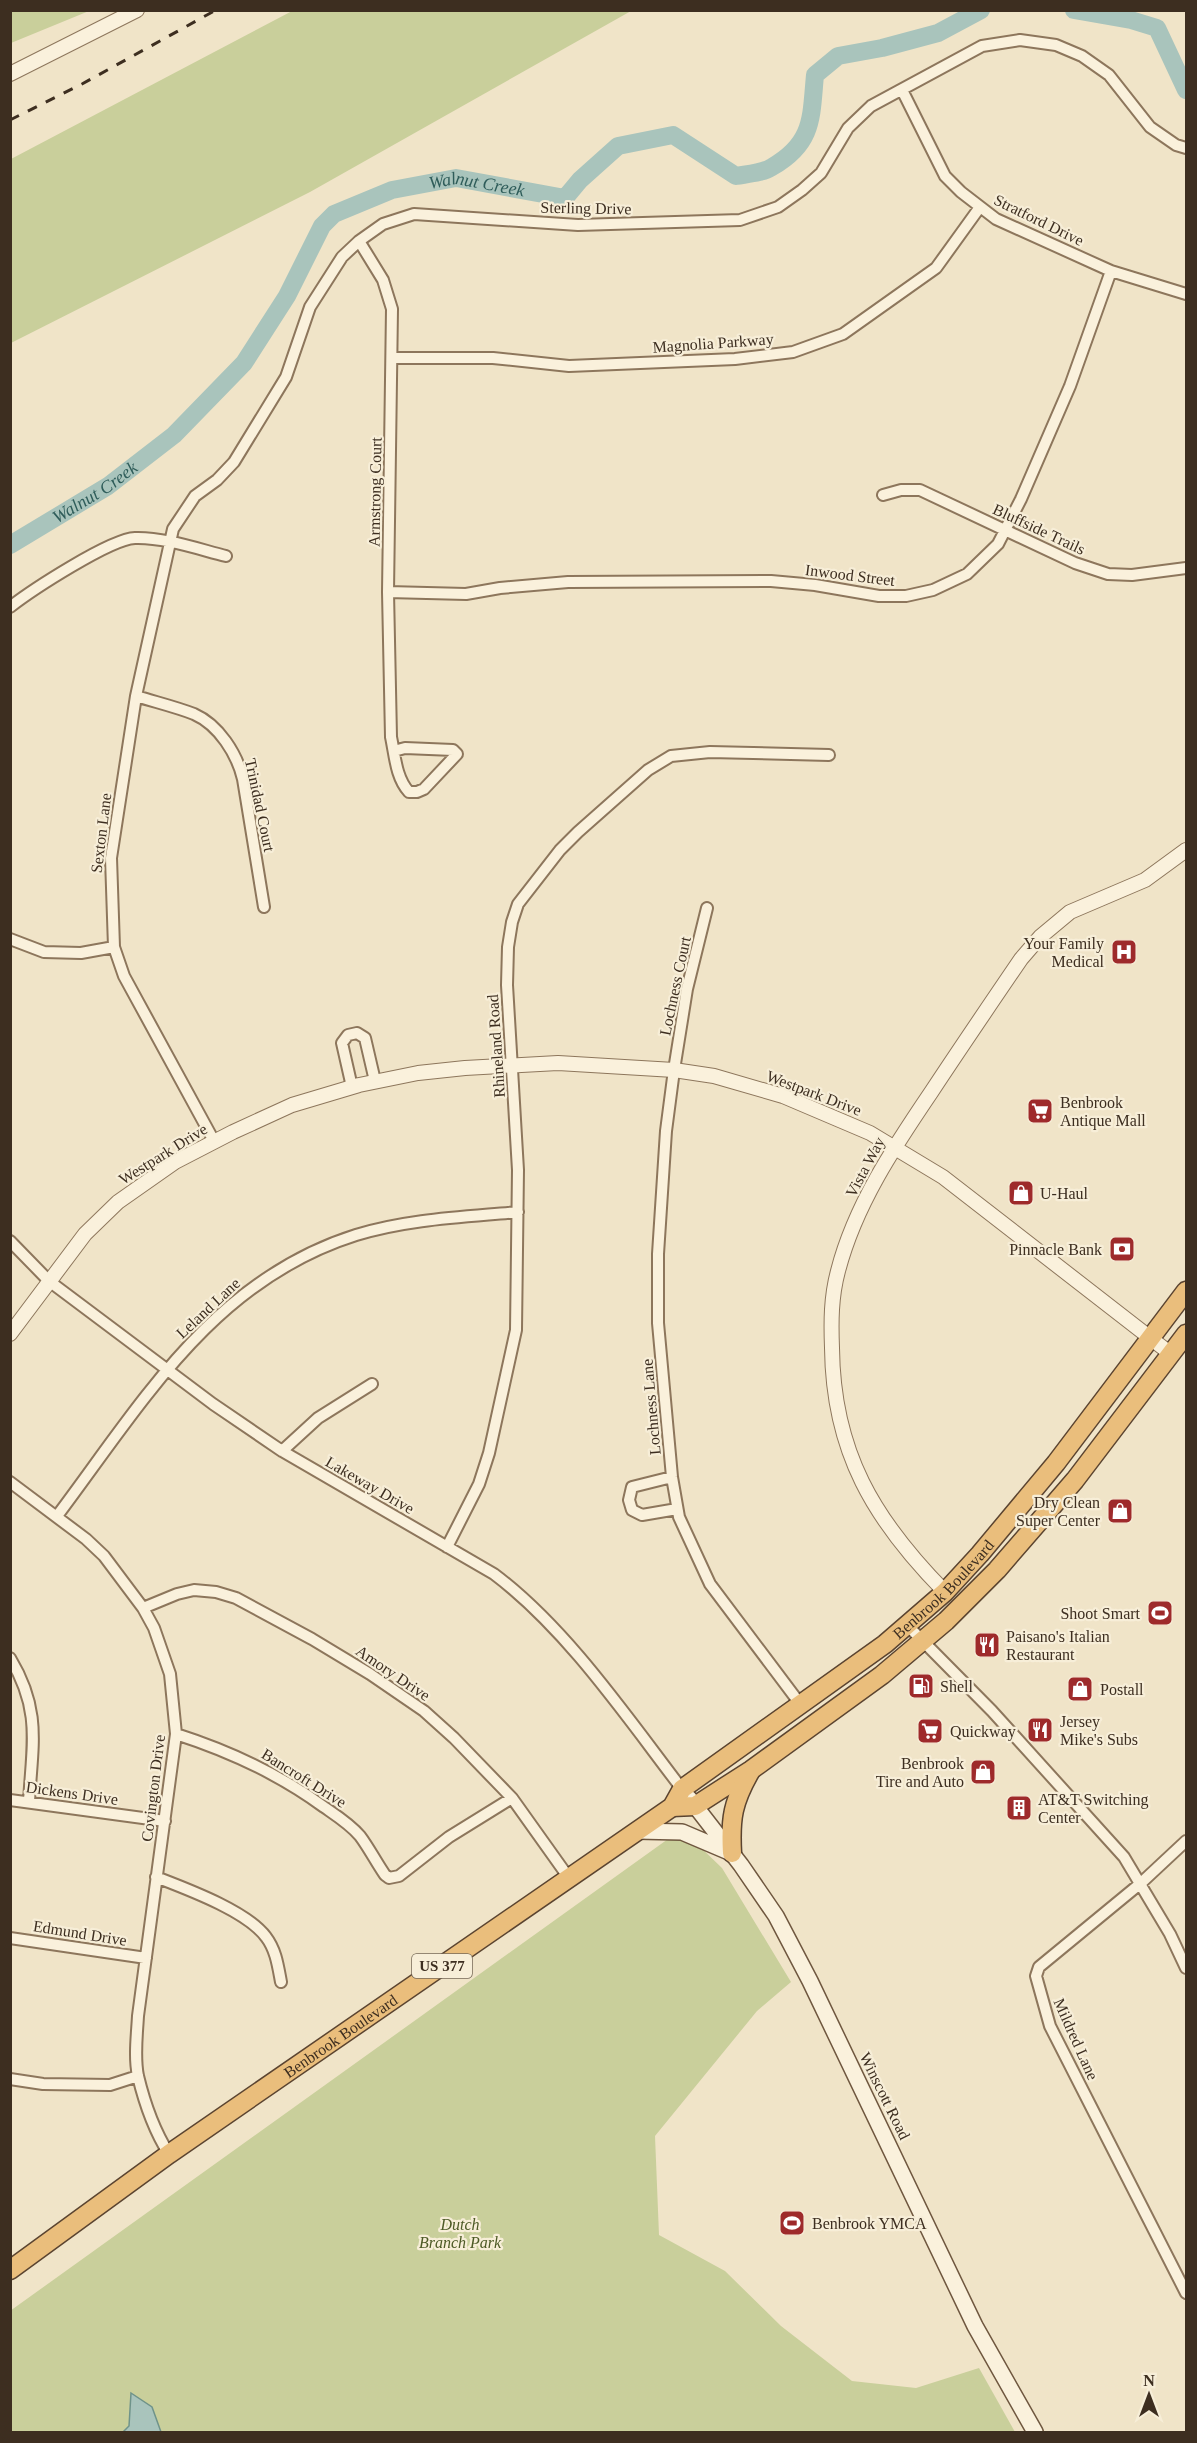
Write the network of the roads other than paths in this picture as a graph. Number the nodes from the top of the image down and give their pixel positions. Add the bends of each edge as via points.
1 (138, 10) edge
2 (10, 74) edge
3 (902, 90) junction
4 (1186, 148) edge
5 (980, 207) junction
6 (359, 241) junction
7 (1111, 271) junction
8 (1186, 294) edge
9 (392, 358) junction
10 (883, 495) dead end
11 (1005, 530) junction
12 (169, 543) junction
13 (226, 555) dead end
14 (1186, 568) edge
15 (388, 592) junction
16 (10, 607) edge
17 (136, 696) junction
18 (394, 751) junction
19 (829, 755) dead end
20 (1186, 850) edge
21 (264, 907) dead end
22 (707, 908) dead end
23 (10, 939) edge
24 (114, 947) junction
25 (513, 1066) junction
26 (674, 1070) junction
27 (375, 1082) junction
28 (352, 1087) junction
29 (214, 1141) junction
30 (894, 1146) junction
31 (518, 1212) junction
32 (10, 1241) edge
33 (49, 1281) junction
34 (1186, 1291) edge
35 (10, 1334) edge
36 (1186, 1334) edge
37 (1150, 1338) junction
38 (1171, 1354) junction
39 (168, 1369) junction
40 (372, 1384) dead end
41 (282, 1451) junction
42 (672, 1477) junction
43 (10, 1482) edge
44 (678, 1509) junction
45 (57, 1516) junction
46 (447, 1547) junction
47 (945, 1592) junction
48 (143, 1608) junction
49 (907, 1625) junction
50 (923, 1641) junction
51 (10, 1658) edge
52 (801, 1705) junction
53 (176, 1734) junction
54 (751, 1770) junction
55 (682, 1789) junction
56 (512, 1798) junction
57 (10, 1800) edge
58 (29, 1802) junction
59 (695, 1806) junction
60 (672, 1807) junction
61 (165, 1821) junction
62 (637, 1831) junction
63 (1186, 1841) edge
64 (732, 1853) junction
65 (156, 1877) junction
66 (569, 1878) junction
67 (1141, 1883) junction
68 (10, 1938) edge
69 (146, 1958) junction
70 (1186, 1968) edge
71 (281, 1982) dead end
72 (138, 2076) junction
73 (10, 2079) edge
74 (169, 2154) junction
75 (10, 2270) edge
76 (1186, 2293) edge
77 (1035, 2433) edge

1 - 2 street
3 - 4 street, Sterling Drive via 982,46 1020,40 1056,45 1082,56 1109,75 1150,127
3 - 5 street, Stratford Drive via 945,176
3 - 6 street, Sterling Drive via 871,106 848,128 821,172 802,190 778,207 740,220 578,225 414,214 383,224
5 - 7 street, Stratford Drive via 996,219
5 - 9 street, Magnolia Parkway via 936,268 843,334 793,352 735,359 569,366 494,358
6 - 9 street, Armstrong Court via 383,280 392,309
6 - 12 street, Sterling Drive via 342,257 310,306 286,377 234,462 195,496 173,529
7 - 8 street, Stratford Drive
7 - 11 street, Inwood Street via 1070,386
9 - 15 street, Armstrong Court
10 - 11 street, Bluffside Trails via 920,490
11 - 14 street, Bluffside Trails via 1108,574
11 - 15 street, Inwood Street via 998,544 966,574 933,590 906,596 771,581 568,582 466,594
12 - 13 street
12 - 16 street via 133,538 111,544
12 - 17 street, Sexton Lane
15 - 18 street, Armstrong Court
17 - 21 street, Trinidad Court via 196,715 230,747 243,779
17 - 24 street, Sexton Lane via 111,858
18 - 18 street, Armstrong Court via 453,750 457,754 424,789 409,792 400,783
19 - 25 street, Rhineland Road via 710,752 671,756 648,770 578,832 527,890 512,922 507,985
20 - 30 street, Vista Way via 1145,880 1070,912 1040,937
22 - 26 street, Lochness Court via 687,989
23 - 24 street via 44,952 81,953
24 - 29 street, Sexton Lane via 124,976
25 - 26 street, Westpark Drive via 558,1063
25 - 27 street, Westpark Drive via 418,1073
25 - 31 street, Rhineland Road
26 - 30 street, Westpark Drive via 714,1076 783,1096
26 - 42 street, Lochness Lane via 658,1254 658,1323
27 - 28 street, Westpark Drive
27 - 28 street via 365,1038 357,1033 348,1035 342,1043
28 - 29 street, Westpark Drive via 292,1105
29 - 33 street, Westpark Drive via 175,1162 118,1202 84,1234
30 - 37 street, Westpark Drive via 943,1177
30 - 47 street, Vista Way via 859,1213 838,1269 831,1314 837,1406 847,1448 868,1496
31 - 39 street, Leland Lane via 420,1222 330,1245 279,1269 239,1297 203,1329
31 - 46 street, Rhineland Road via 512,1357 489,1453
32 - 33 street, Lakeway Drive
33 - 35 street, Westpark Drive
33 - 39 street, Lakeway Drive
34 - 37 highway, Benbrook Boulevard / US 377
36 - 38 highway, Benbrook Boulevard
37 - 38 street, Westpark Drive
37 - 47 highway, Benbrook Boulevard / US 377 via 1056,1463
38 - 50 highway, Benbrook Boulevard via 1024,1540
39 - 41 street, Lakeway Drive
39 - 45 street, Leland Lane
40 - 41 street via 318,1418
41 - 46 street, Lakeway Drive
42 - 44 street, Lochness Lane
42 - 44 street via 632,1487 629,1500 632,1510 642,1515
43 - 45 street, Covington Drive
44 - 52 street, Lochness Lane via 710,1584
45 - 48 street, Covington Drive via 104,1556
46 - 55 street, Lakeway Drive via 494,1574 529,1603 628,1718
47 - 49 highway, Benbrook Boulevard / US 377
48 - 53 street, Covington Drive via 170,1674
48 - 56 street, Amory Drive via 194,1590 236,1598 322,1645 424,1711
49 - 50 street
49 - 52 highway, Benbrook Boulevard / US 377
50 - 54 highway, Benbrook Boulevard via 882,1676
50 - 67 street via 1124,1857
51 - 58 street via 31,1702 34,1722
52 - 55 highway, Benbrook Boulevard / US 377
53 - 56 street, Bancroft Drive via 261,1767 314,1799 360,1836 389,1878 399,1876
53 - 61 street, Covington Drive
54 - 59 highway, Benbrook Boulevard
54 - 64 highway via 734,1805
55 - 59 main road, Winscott Road
55 - 60 highway, Benbrook Boulevard / US 377
56 - 66 street, Amory Drive
57 - 58 street, Dickens Drive
58 - 61 street, Dickens Drive
59 - 60 highway
59 - 64 main road, Winscott Road
60 - 62 highway, Benbrook Boulevard / US 377
61 - 65 street, Covington Drive
62 - 64 main road via 682,1832
62 - 66 highway, Benbrook Boulevard / US 377
63 - 67 street, Mildred Lane
64 - 77 main road, Winscott Road via 776,1916 975,2326
65 - 69 street, Covington Drive
65 - 71 street via 226,1907 261,1931 273,1949
66 - 74 highway, Benbrook Boulevard / US 377
67 - 70 street
67 - 76 street, Mildred Lane via 1039,1967 1036,1976 1050,2026
68 - 69 street, Edmund Drive
69 - 72 street, Covington Drive via 138,2016
72 - 73 street via 110,2085 43,2084
72 - 74 street, Covington Drive
74 - 75 highway, Benbrook Boulevard / US 377

